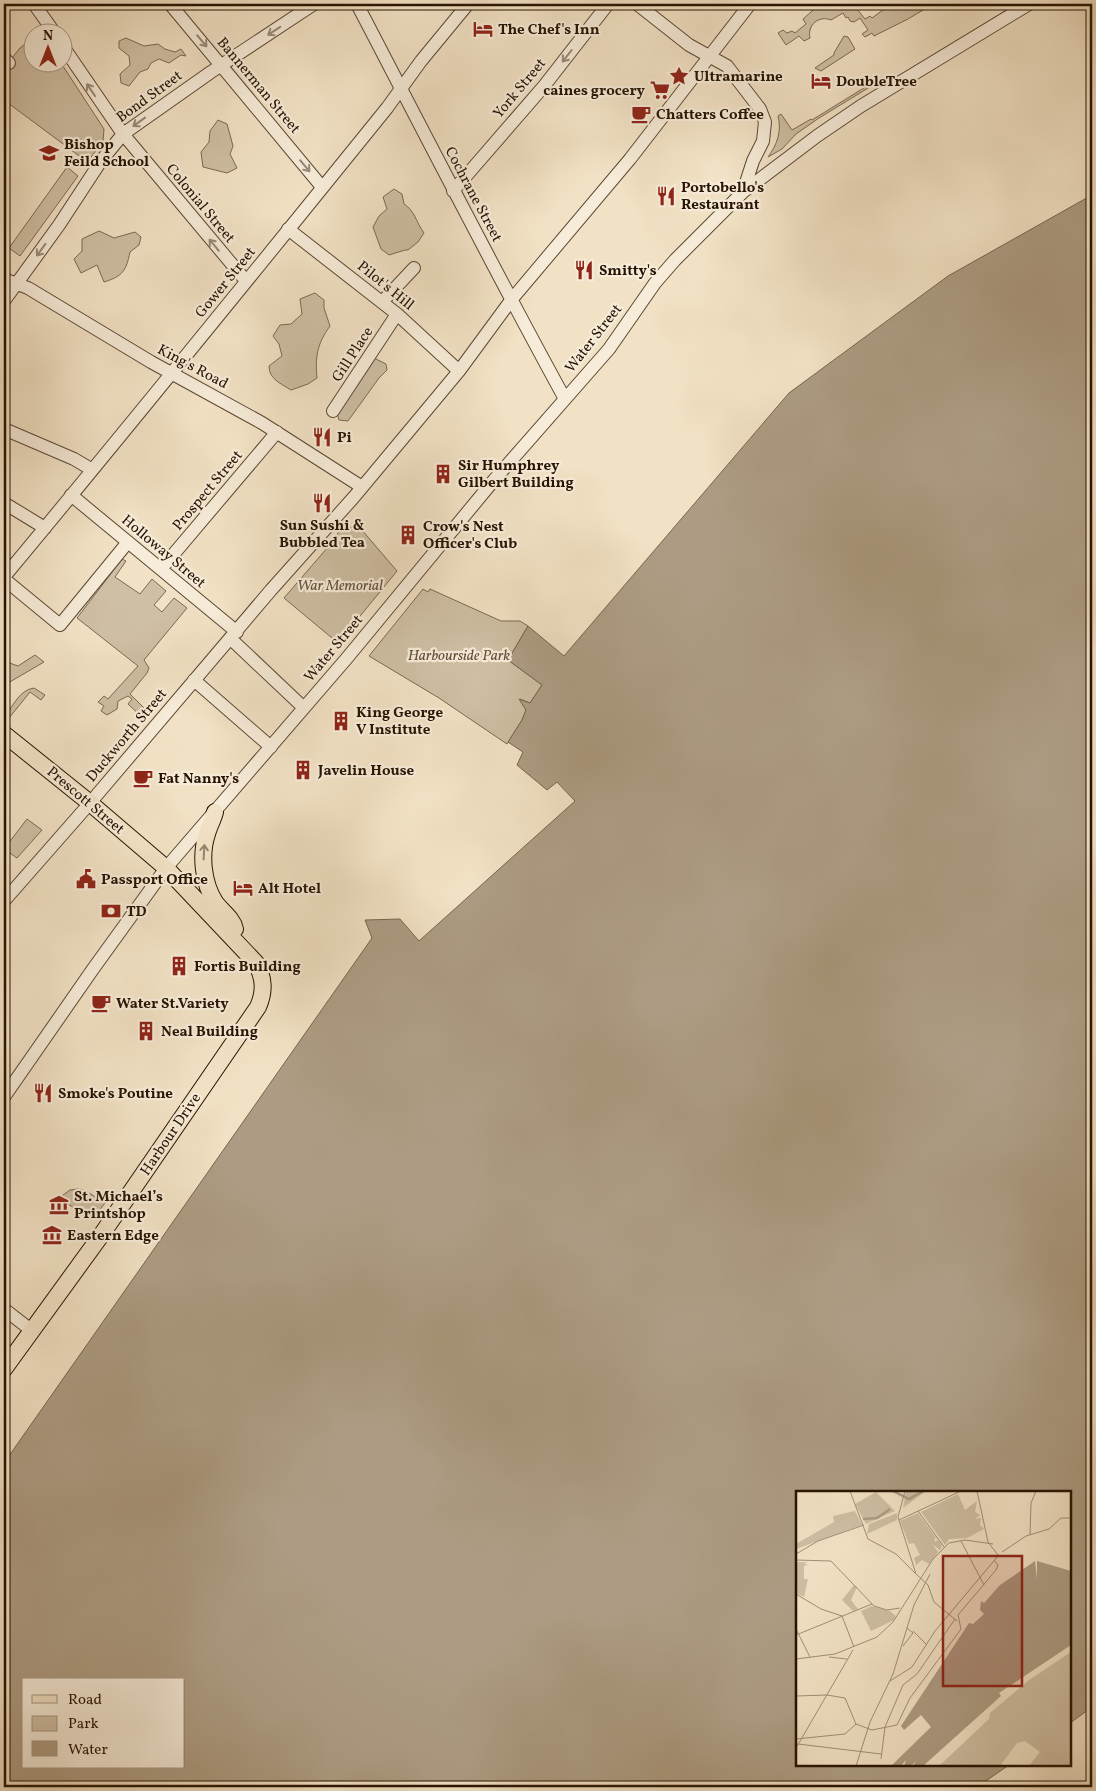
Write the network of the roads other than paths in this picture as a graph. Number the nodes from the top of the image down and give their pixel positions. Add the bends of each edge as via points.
1 (34, 4) edge
2 (170, 4) edge
3 (314, 4) edge
4 (357, 4) edge
5 (468, 4) edge
6 (608, 4) edge
7 (637, 4) edge
8 (750, 4) edge
9 (1030, 4) edge
10 (47, 22) edge
11 (709, 56) junction
12 (72, 60) edge
13 (221, 65) junction
14 (401, 87) junction
15 (123, 134) junction
16 (322, 187) junction
17 (453, 191) junction
18 (743, 192) junction
19 (288, 228) junction
20 (414, 268) dead end
21 (246, 281) junction
22 (10, 282) edge
23 (512, 299) junction
24 (4, 300) edge
25 (382, 302) junction
26 (397, 314) junction
27 (459, 371) junction
28 (172, 373) junction
29 (565, 399) junction
30 (334, 411) dead end
31 (4, 430) edge
32 (277, 432) junction
33 (91, 470) junction
34 (362, 488) junction
35 (71, 495) junction
36 (4, 503) edge
37 (45, 528) junction
38 (128, 542) junction
39 (161, 569) junction
40 (4, 578) edge
41 (234, 635) junction
42 (194, 680) junction
43 (304, 708) junction
44 (4, 734) edge
45 (271, 747) junction
46 (90, 803) junction
47 (215, 812) junction
48 (166, 868) junction
49 (4, 901) edge
50 (238, 944) junction
51 (4, 1097) edge
52 (4, 1309) edge
53 (31, 1330) junction
54 (4, 1369) edge

1 - 10 street
2 -> 13 street, Bannerman Street
3 -> 13 street, Bond Street
4 - 14 street, Cochrane Street
5 - 14 street, Gower Street
6 -> 17 street, York Street via 544,86
7 - 11 street via 689,45
8 - 11 street, Duckworth Street
9 - 18 street, Water Street via 838,121
11 - 18 street via 727,66 760,109 765,122 763,141
11 - 23 street, Duckworth Street via 630,159
15 -> 12 street, Colonial Street
13 -> 15 street, Bond Street
13 -> 16 street, Bannerman Street
14 - 16 street, Gower Street
14 - 17 street, Cochrane Street
21 -> 15 street, Colonial Street
15 -> 22 street, Bond Street via 59,225
16 - 19 street, Gower Street
17 - 23 street, Cochrane Street
18 - 29 street, Water Street via 666,270 609,349
19 - 21 street, Gower Street
19 - 25 street, Pilot's Hill
20 - 25 street
21 - 28 street, Gower Street
22 - 24 street, Bond Street
22 - 28 street, King's Road via 28,288
23 - 27 street, Duckworth Street
23 - 29 street, Cochrane Street
25 - 26 street, Pilot's Hill
26 - 27 street, Pilot's Hill
26 - 30 street, Gill Place
27 - 34 street, Duckworth Street
28 - 32 street, King's Road
28 - 33 street, Gower Street
29 - 43 street, Water Street
31 - 33 street via 74,459
32 - 34 street, King's Road
32 - 39 street, Prospect Street
33 - 35 street, Gower Street
34 - 41 street, Duckworth Street
35 - 37 street, Gower Street
35 - 38 street, Holloway Street
36 - 37 street
37 - 40 street, Gower Street
38 - 39 street, Holloway Street
38 - 40 street via 60,624
39 - 41 street, Holloway Street
41 - 42 street, Duckworth Street
41 - 43 street, Holloway Street
42 - 45 street
42 - 46 street, Duckworth Street
43 - 45 street, Water Street
44 - 46 main road, Prescott Street
45 - 47 street, Water Street
46 - 48 main road, Prescott Street
46 - 49 street, Duckworth Street
47 - 48 street, Water Street
50 -> 47 main road via 234,924 211,896 205,870 204,844
48 - 50 main road, Prescott Street
48 - 51 street, Water Street
50 - 53 main road, Harbour Drive via 256,963 262,975 264,986 258,1007 102,1234
52 - 53 street
53 - 54 main road, Harbour Drive

